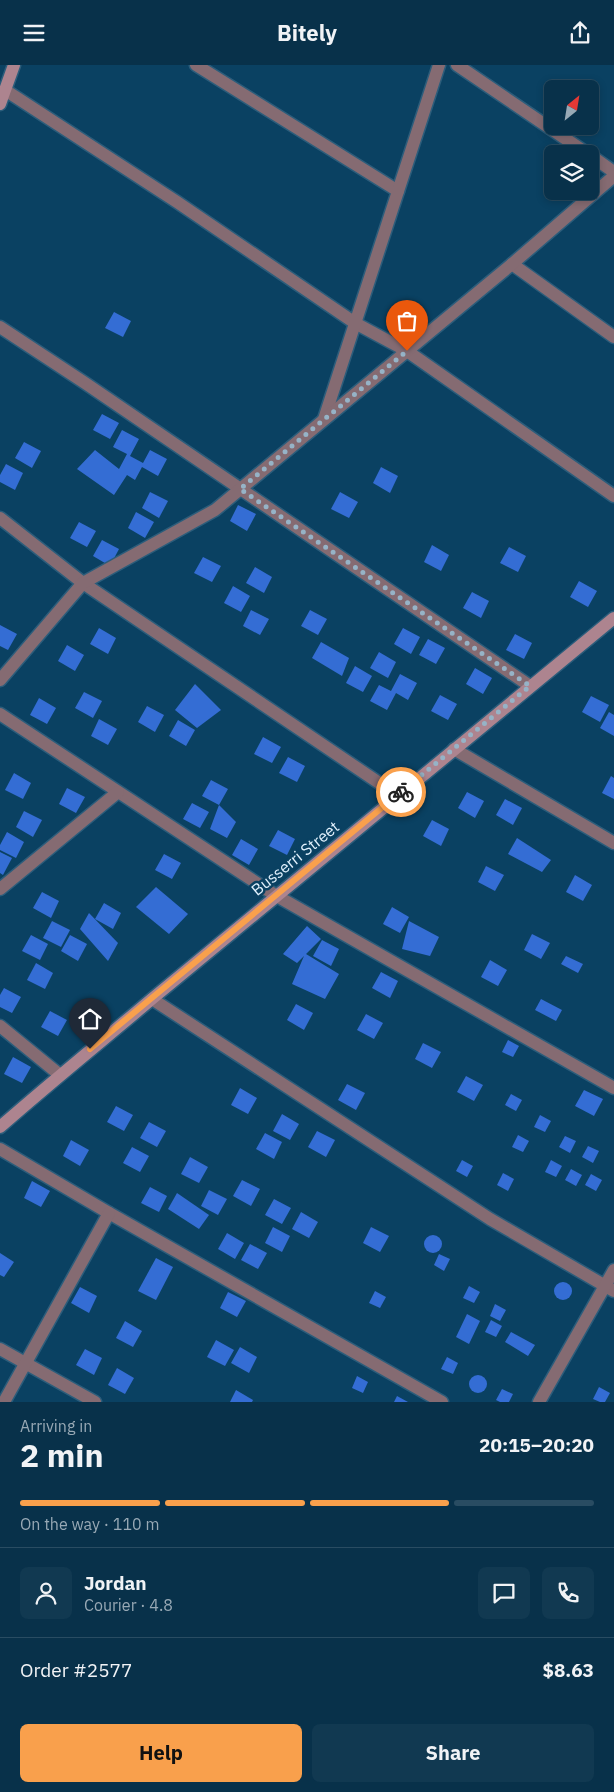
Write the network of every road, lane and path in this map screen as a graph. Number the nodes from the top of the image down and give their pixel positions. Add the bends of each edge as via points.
1 (14, 65) edge
2 (196, 65) edge
3 (439, 65) edge
4 (457, 65) edge
5 (5, 90) junction
6 (0, 103) edge
7 (574, 145) edge
8 (599, 162) edge
9 (614, 172) edge
10 (614, 176) edge
11 (398, 191) junction
12 (512, 264) junction
13 (355, 323) junction
14 (0, 327) edge
15 (614, 337) edge
16 (407, 351) junction
17 (324, 420) junction
18 (240, 489) junction
19 (614, 496) edge
20 (0, 517) edge
21 (83, 583) junction
22 (614, 619) edge
23 (0, 680) edge
24 (530, 686) junction
25 (0, 714) edge
26 (454, 749) junction
27 (118, 792) junction
28 (398, 795) junction
29 (614, 843) edge
30 (0, 889) edge
31 (275, 895) junction
32 (152, 999) junction
33 (0, 1026) edge
34 (60, 1075) junction
35 (614, 1088) edge
36 (0, 1127) edge
37 (0, 1149) edge
38 (109, 1213) junction
39 (614, 1270) edge
40 (610, 1288) edge
41 (0, 1349) edge
42 (26, 1363) junction
43 (4, 1402) edge
44 (95, 1402) edge
45 (442, 1402) edge
46 (539, 1402) edge

1 - 5 main road
2 - 11 street
3 - 11 street
4 - 7 street
5 - 6 main road
5 - 13 street via 178,202
8 - 9 street
10 - 12 street
11 - 13 street
12 - 15 street
12 - 16 street
13 - 16 street
13 - 17 street
14 - 18 street
16 - 17 street
16 - 19 street
17 - 18 street
18 - 21 street via 215,510
18 - 24 street
20 - 21 street
21 - 23 street
21 - 28 street
22 - 24 main road, Busserri Street
24 - 26 main road, Busserri Street
25 - 27 street
26 - 28 main road, Busserri Street
26 - 29 street
27 - 30 street
27 - 31 street
28 - 31 main road, Busserri Street
31 - 32 main road, Busserri Street
31 - 35 street
32 - 34 main road, Busserri Street
32 - 40 street via 490,1219
33 - 34 street
34 - 36 main road, Busserri Street
37 - 38 street
38 - 42 street
38 - 45 street
39 - 40 street
40 - 46 street
41 - 42 street
42 - 43 street
42 - 44 street

